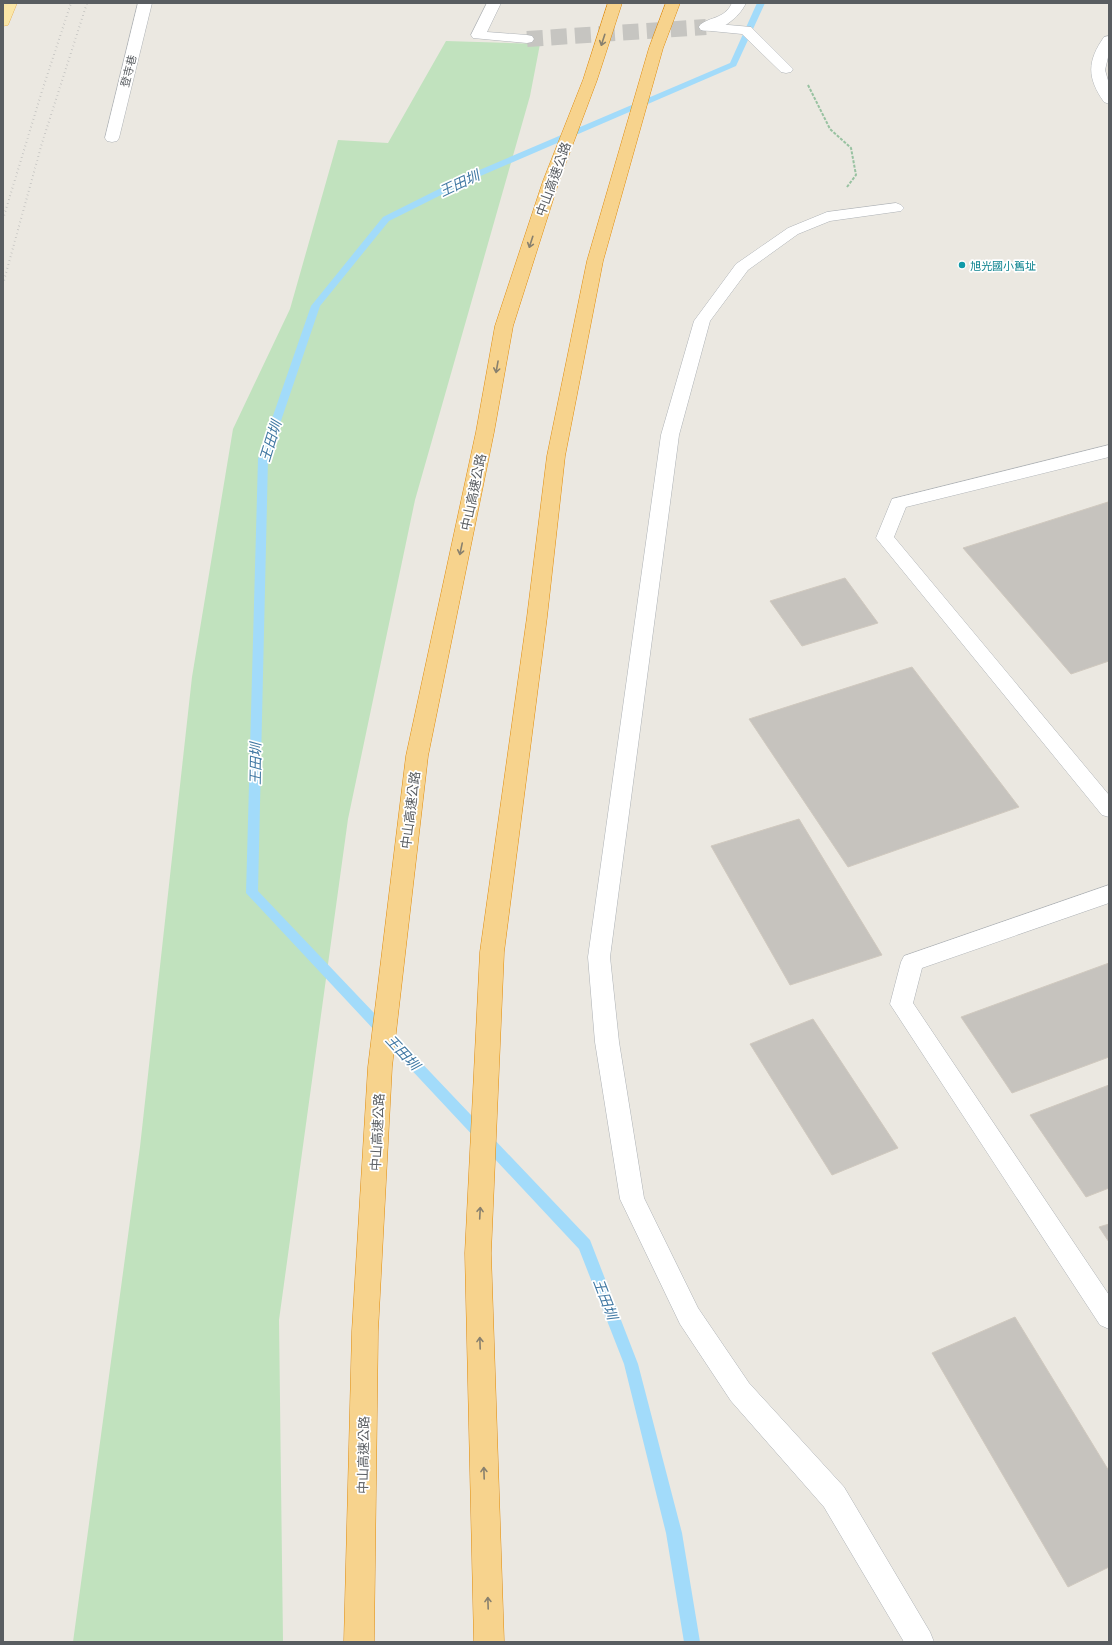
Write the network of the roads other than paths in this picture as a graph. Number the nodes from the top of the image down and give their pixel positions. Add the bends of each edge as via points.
1 (10, 3) edge
2 (145, 3) edge
3 (494, 3) edge
4 (615, 3) edge
5 (673, 3) edge
6 (739, 3) edge
7 (3, 22) edge
8 (706, 27) joint
9 (527, 39) tunnel mouth
10 (1109, 40) edge
11 (786, 69) road end
12 (1109, 99) edge
13 (112, 138) dead end
14 (896, 208) dead end
15 (1109, 451) edge
16 (1109, 809) edge
17 (1109, 894) edge
18 (1109, 1317) edge
19 (359, 1642) edge
20 (489, 1642) edge
21 (920, 1642) edge

1 - 7 main road
2 - 13 lane, 登寺巷
3 - 9 lane via 478,35
4 -> 19 highway, 中山高速公路 via 590,80 550,181 504,326 486,432 417,756 380,1075 365,1331
20 -> 5 highway via 478,1253 492,952 556,456 595,261 656,48
6 - 8 street via 738,8 728,18
8 - 11 lane via 746,30
10 - 12 street via 1101,52 1097,68
14 - 21 lane via 827,217 793,231 742,267 702,321 670,435 599,957 607,1042 632,1199 689,1316 740,1392 834,1497
15 - 16 lane via 898,503 885,538
17 - 18 lane via 912,962 901,1004

